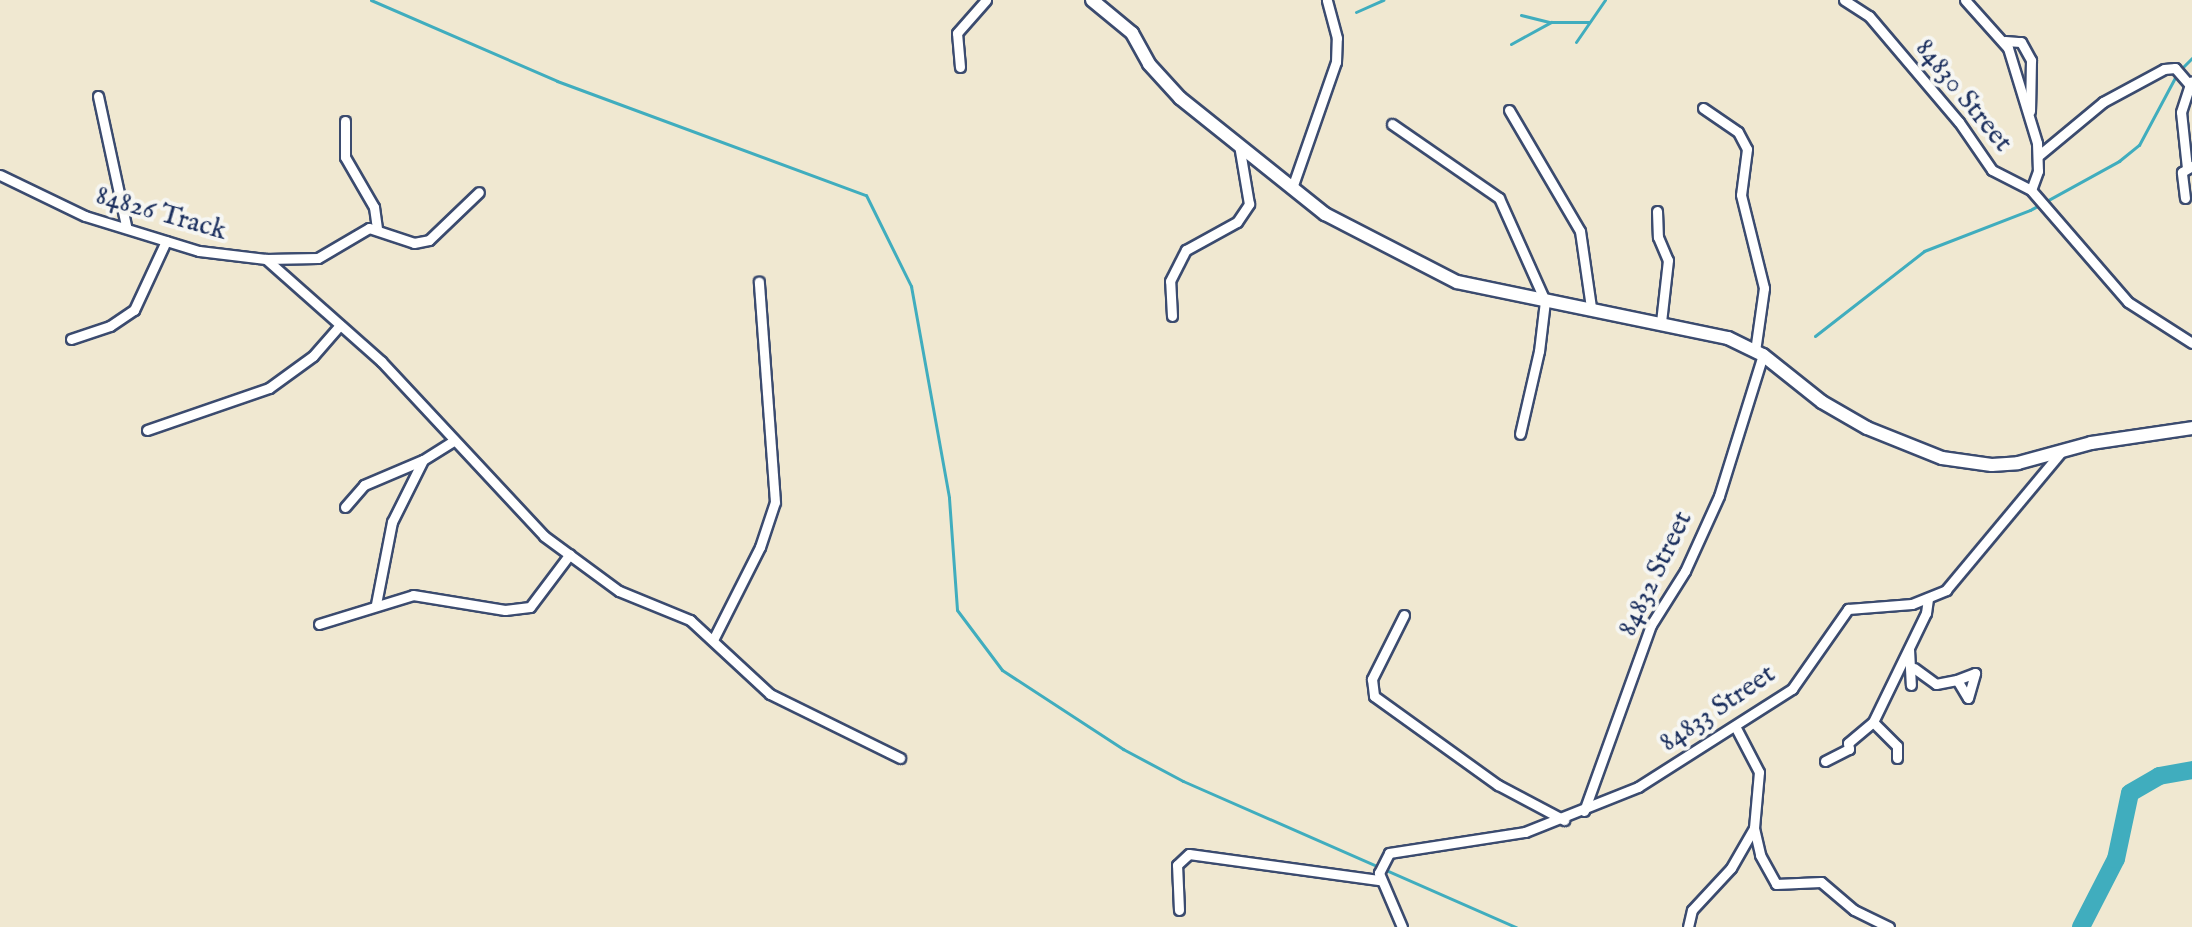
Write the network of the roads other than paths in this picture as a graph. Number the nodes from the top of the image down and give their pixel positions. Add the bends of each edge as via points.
1 (986, 0) edge
2 (1092, 0) edge
3 (1327, 0) edge
4 (1844, 0) edge
5 (1965, 0) edge
6 (2005, 41) junction
7 (960, 67) dead end
8 (2191, 82) edge
9 (98, 96) dead end
10 (1703, 108) dead end
11 (1509, 110) dead end
12 (2030, 114) junction
13 (345, 121) dead end
14 (1392, 124) dead end
15 (1239, 145) junction
16 (2038, 156) junction
17 (2190, 167) edge
18 (0, 175) edge
19 (1292, 188) junction
20 (2031, 190) junction
21 (479, 192) dead end
22 (2185, 198) dead end
23 (1657, 211) dead end
24 (126, 226) junction
25 (377, 228) junction
26 (166, 241) junction
27 (266, 259) junction
28 (759, 282) dead end
29 (1545, 301) junction
30 (1591, 307) junction
31 (1172, 316) dead end
32 (1661, 322) junction
33 (340, 325) junction
34 (71, 339) dead end
35 (2192, 343) edge
36 (1759, 353) junction
37 (2192, 428) edge
38 (147, 430) dead end
39 (1520, 434) dead end
40 (453, 441) junction
41 (2060, 453) junction
42 (423, 460) junction
43 (345, 507) dead end
44 (570, 554) junction
45 (1928, 599) junction
46 (376, 604) junction
47 (1404, 615) dead end
48 (319, 624) dead end
49 (714, 638) junction
50 (1909, 649) junction
51 (1914, 668) junction
52 (1957, 680) dead end
53 (1911, 685) dead end
54 (1873, 722) junction
55 (1735, 726) junction
56 (900, 758) dead end
57 (1897, 758) dead end
58 (1825, 761) dead end
59 (1584, 811) junction
60 (1564, 820) junction
61 (1754, 828) junction
62 (1380, 880) junction
63 (1179, 910) dead end
64 (1402, 927) edge
65 (1688, 927) edge
66 (1889, 927) edge

1 - 7 street via 957,33
2 - 15 street via 1132,33 1163,82
3 - 19 street via 1337,38 1336,62
4 - 20 street, 84830 Street via 1877,26 1992,170
5 - 6 street
6 - 12 street
6 - 12 street via 2021,42 2031,60
8 - 16 street via 2175,68 2164,69 2103,102
8 - 17 street via 2181,112
9 - 24 street
10 - 36 street, 84832 Street via 1738,132 1747,149 1741,195 1764,288
11 - 30 street via 1580,231
12 - 16 street
13 - 25 street via 345,157 374,207
14 - 29 street via 1499,198
15 - 19 street
15 - 31 street via 1249,204 1237,222 1186,250 1170,281
16 - 20 street
17 - 22 street via 2180,182
18 - 24 street, 84826 Track via 63,207
19 - 29 street via 1325,214 1457,282
20 - 35 street, 84830 Street via 2128,302
21 - 25 street via 429,240 414,243
23 - 32 street via 1658,237 1668,260
24 - 26 street, 84826 Track
25 - 27 street, 84826 Track via 363,230 318,258
26 - 27 street, 84826 Track via 236,258
26 - 34 street via 134,310 110,326
27 - 33 street
28 - 49 street via 775,502 760,547
29 - 30 street
29 - 39 street
30 - 32 street
32 - 36 street via 1728,338
33 - 38 street via 313,356 269,388
33 - 40 street
36 - 41 street via 1856,422 1931,454 1992,465
36 - 59 street, 84832 Street via 1719,496 1685,571 1651,625
37 - 41 street
40 - 42 street
40 - 44 street via 521,514
41 - 45 street, 84833 Street via 2028,496 2002,518 1964,574
42 - 43 street via 364,485
42 - 46 street via 392,522
44 - 46 street via 537,600 520,610 434,595
44 - 49 street via 619,591 690,620
45 - 50 street
45 - 55 street, 84833 Street via 1848,609 1792,689
46 - 48 street
47 - 60 street via 1372,679 1374,696 1498,785
49 - 56 street via 770,694
50 - 51 street
50 - 54 street
51 - 52 street via 1936,684
51 - 53 street
54 - 57 street via 1897,746
54 - 58 street via 1848,743 1849,749
55 - 59 street, 84833 Street via 1638,787
55 - 61 street via 1759,772
59 - 60 street, 84833 Street
60 - 62 street, 84833 Street via 1525,832 1389,853 1379,866
61 - 65 street via 1731,868 1692,910
61 - 66 street via 1760,855 1776,884 1821,882 1854,910
62 - 63 street via 1189,854 1177,865
62 - 64 street

